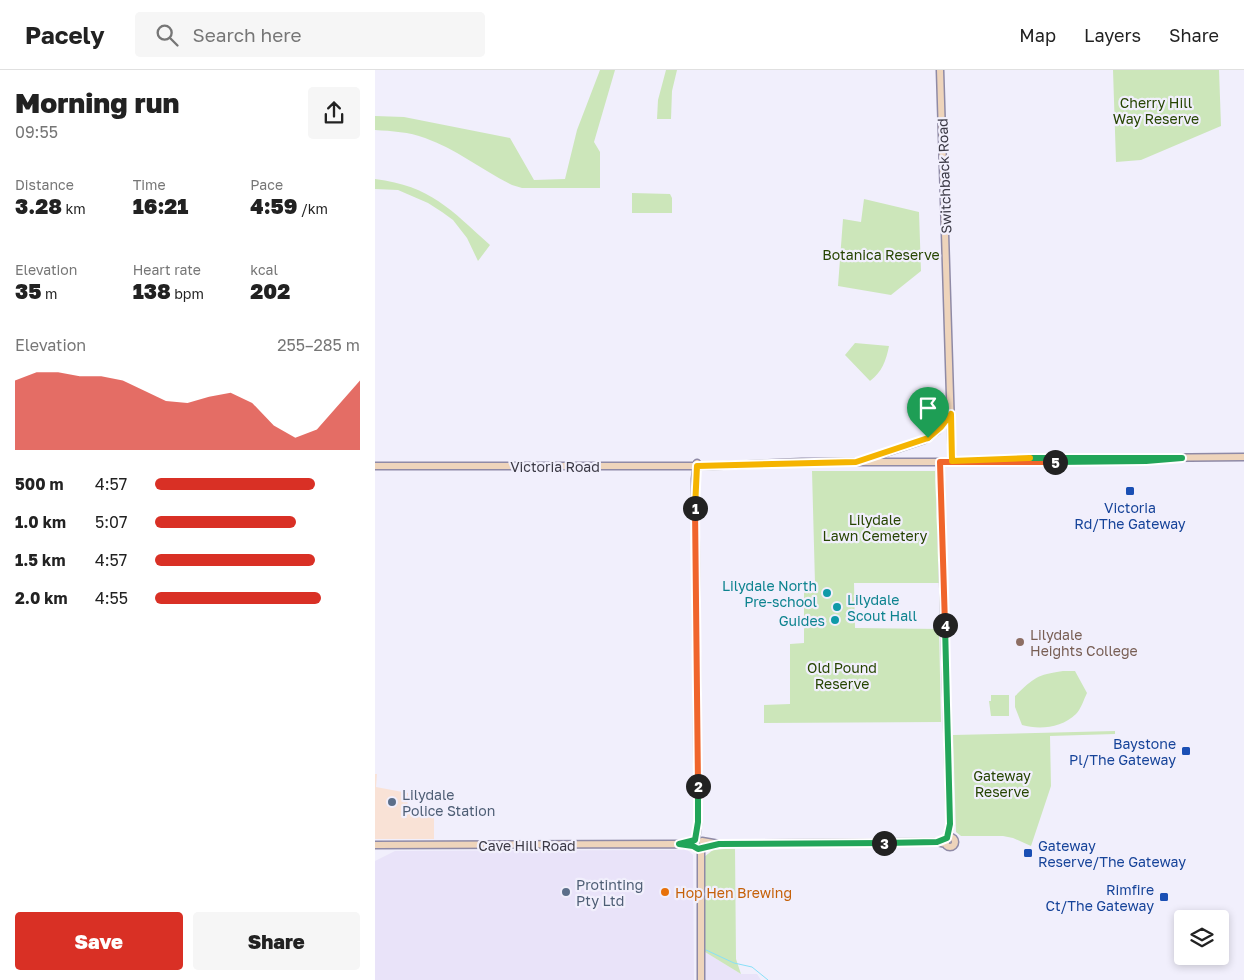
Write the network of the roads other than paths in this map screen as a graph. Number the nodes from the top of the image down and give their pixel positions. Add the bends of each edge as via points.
1 (940, 70) edge
2 (951, 414) junction
3 (1244, 458) edge
4 (952, 461) junction
5 (856, 462) junction
6 (940, 462) junction
7 (695, 464) junction
8 (375, 465) edge
9 (698, 844) junction
10 (375, 845) edge
11 (699, 980) edge

1 - 2 main road, Switchback Road
2 - 4 main road, Switchback Road
2 - 5 main road via 936,432 924,440
3 - 4 main road, Victoria Road
4 - 6 main road, Victoria Road
5 - 6 main road, Victoria Road
5 - 7 main road, Victoria Road
6 - 9 main road, Cave Hill Road via 948,840
7 - 8 main road, Victoria Road
7 - 9 main road
9 - 10 main road, Cave Hill Road
9 - 11 main road

